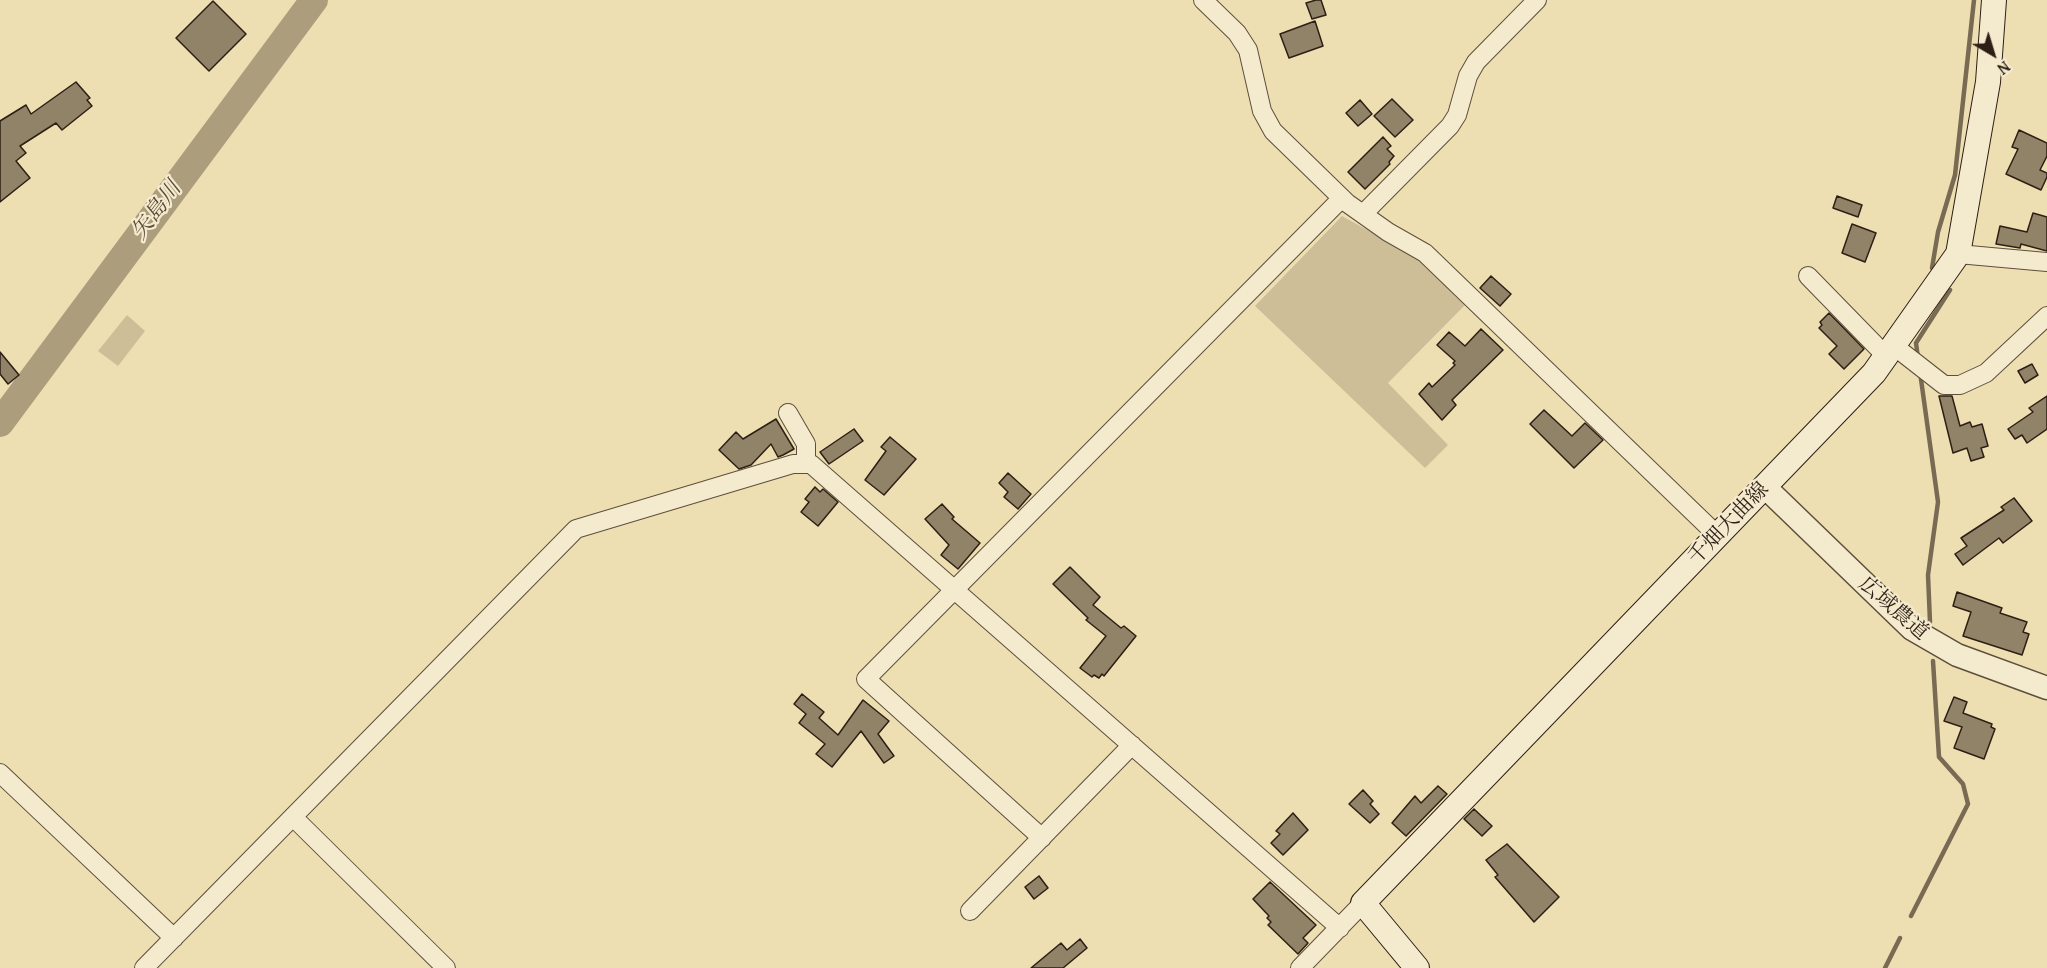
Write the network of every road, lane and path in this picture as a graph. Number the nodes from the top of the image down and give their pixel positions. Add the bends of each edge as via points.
1 (1203, 0) edge
2 (1537, 0) edge
3 (1994, 0) edge
4 (1342, 198) junction
5 (1363, 214) junction
6 (1958, 254) junction
7 (2047, 262) edge
8 (1808, 276) dead end
9 (2047, 316) edge
10 (1897, 354) junction
11 (788, 413) dead end
12 (806, 464) junction
13 (1766, 488) junction
14 (1718, 536) junction
15 (956, 591) junction
16 (2047, 688) edge
17 (1132, 746) junction
18 (0, 773) edge
19 (293, 817) junction
20 (1042, 838) junction
21 (1363, 903) junction
22 (969, 911) dead end
23 (1340, 928) junction
24 (174, 938) junction
25 (144, 968) edge
26 (446, 968) edge
27 (1300, 968) edge
28 (1418, 968) edge

1 - 4 street via 1238,33 1248,50 1262,111 1273,131
2 - 5 street via 1476,62 1450,126
3 - 6 main road, 千畑大曲線 via 1988,82
4 - 5 street
4 - 15 street
5 - 14 street via 1425,253
6 - 7 street
6 - 10 main road, 千畑大曲線
8 - 10 street
9 - 10 street via 1986,373 1960,385 1944,385
10 - 13 main road, 千畑大曲線 via 1874,373
11 - 12 street via 806,444
12 - 15 street via 812,464
12 - 19 street via 793,464 576,529
13 - 14 main road, 千畑大曲線
13 - 16 street, 広域農道 via 1912,629 1957,655
14 - 21 main road, 千畑大曲線
15 - 17 street
15 - 20 street via 866,680
17 - 20 street
17 - 23 street
18 - 24 street
19 - 24 street
19 - 26 street
20 - 22 street
21 - 23 street
21 - 28 main road
23 - 27 street
24 - 25 street

